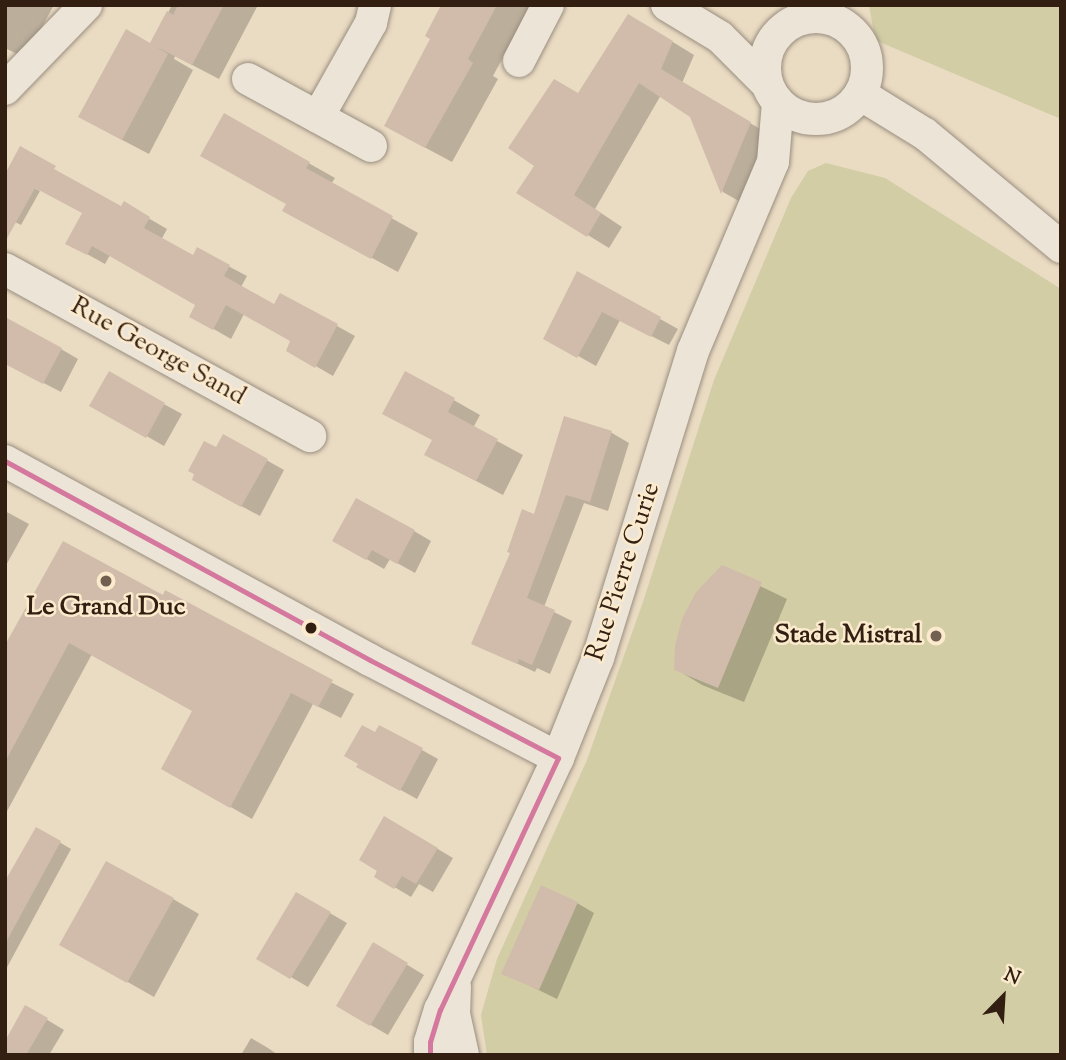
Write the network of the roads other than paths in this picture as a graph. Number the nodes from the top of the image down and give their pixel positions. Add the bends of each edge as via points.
1 (86, 5) edge
2 (375, 5) edge
3 (548, 5) edge
4 (667, 5) edge
5 (822, 11) edge
6 (850, 18) edge
7 (720, 37) junction
8 (771, 42) junction
9 (519, 61) dead end
10 (248, 79) dead end
11 (5, 89) edge
12 (772, 93) junction
13 (860, 94) junction
14 (318, 117) junction
15 (818, 119) junction
16 (371, 146) dead end
17 (773, 162) junction
18 (1061, 247) edge
19 (5, 268) edge
20 (310, 436) dead end
21 (5, 461) edge
22 (558, 758) junction
23 (456, 975) junction
24 (430, 1055) edge
25 (463, 1055) edge

1 - 11 street
2 - 14 street via 371,23
3 - 9 street
4 - 7 street
5 - 6 street via 835,21
5 - 8 street via 791,23
6 - 13 street via 866,60
7 - 8 street
7 - 12 street
8 - 12 street via 765,63
10 - 14 street
12 - 15 street via 789,111
12 - 17 street, Rue Pierre Curie
13 - 15 street via 849,107
13 - 18 street via 925,134
14 - 16 street
15 - 17 street, Rue Pierre Curie
17 - 22 street, Rue Pierre Curie via 693,351 598,658
19 - 20 street, Rue George Sand
21 - 22 street
22 - 23 street, Rue Pierre Curie
23 - 24 street, Rue Pierre Curie via 440,1010
23 - 25 street, Rue Pierre Curie via 454,1014

